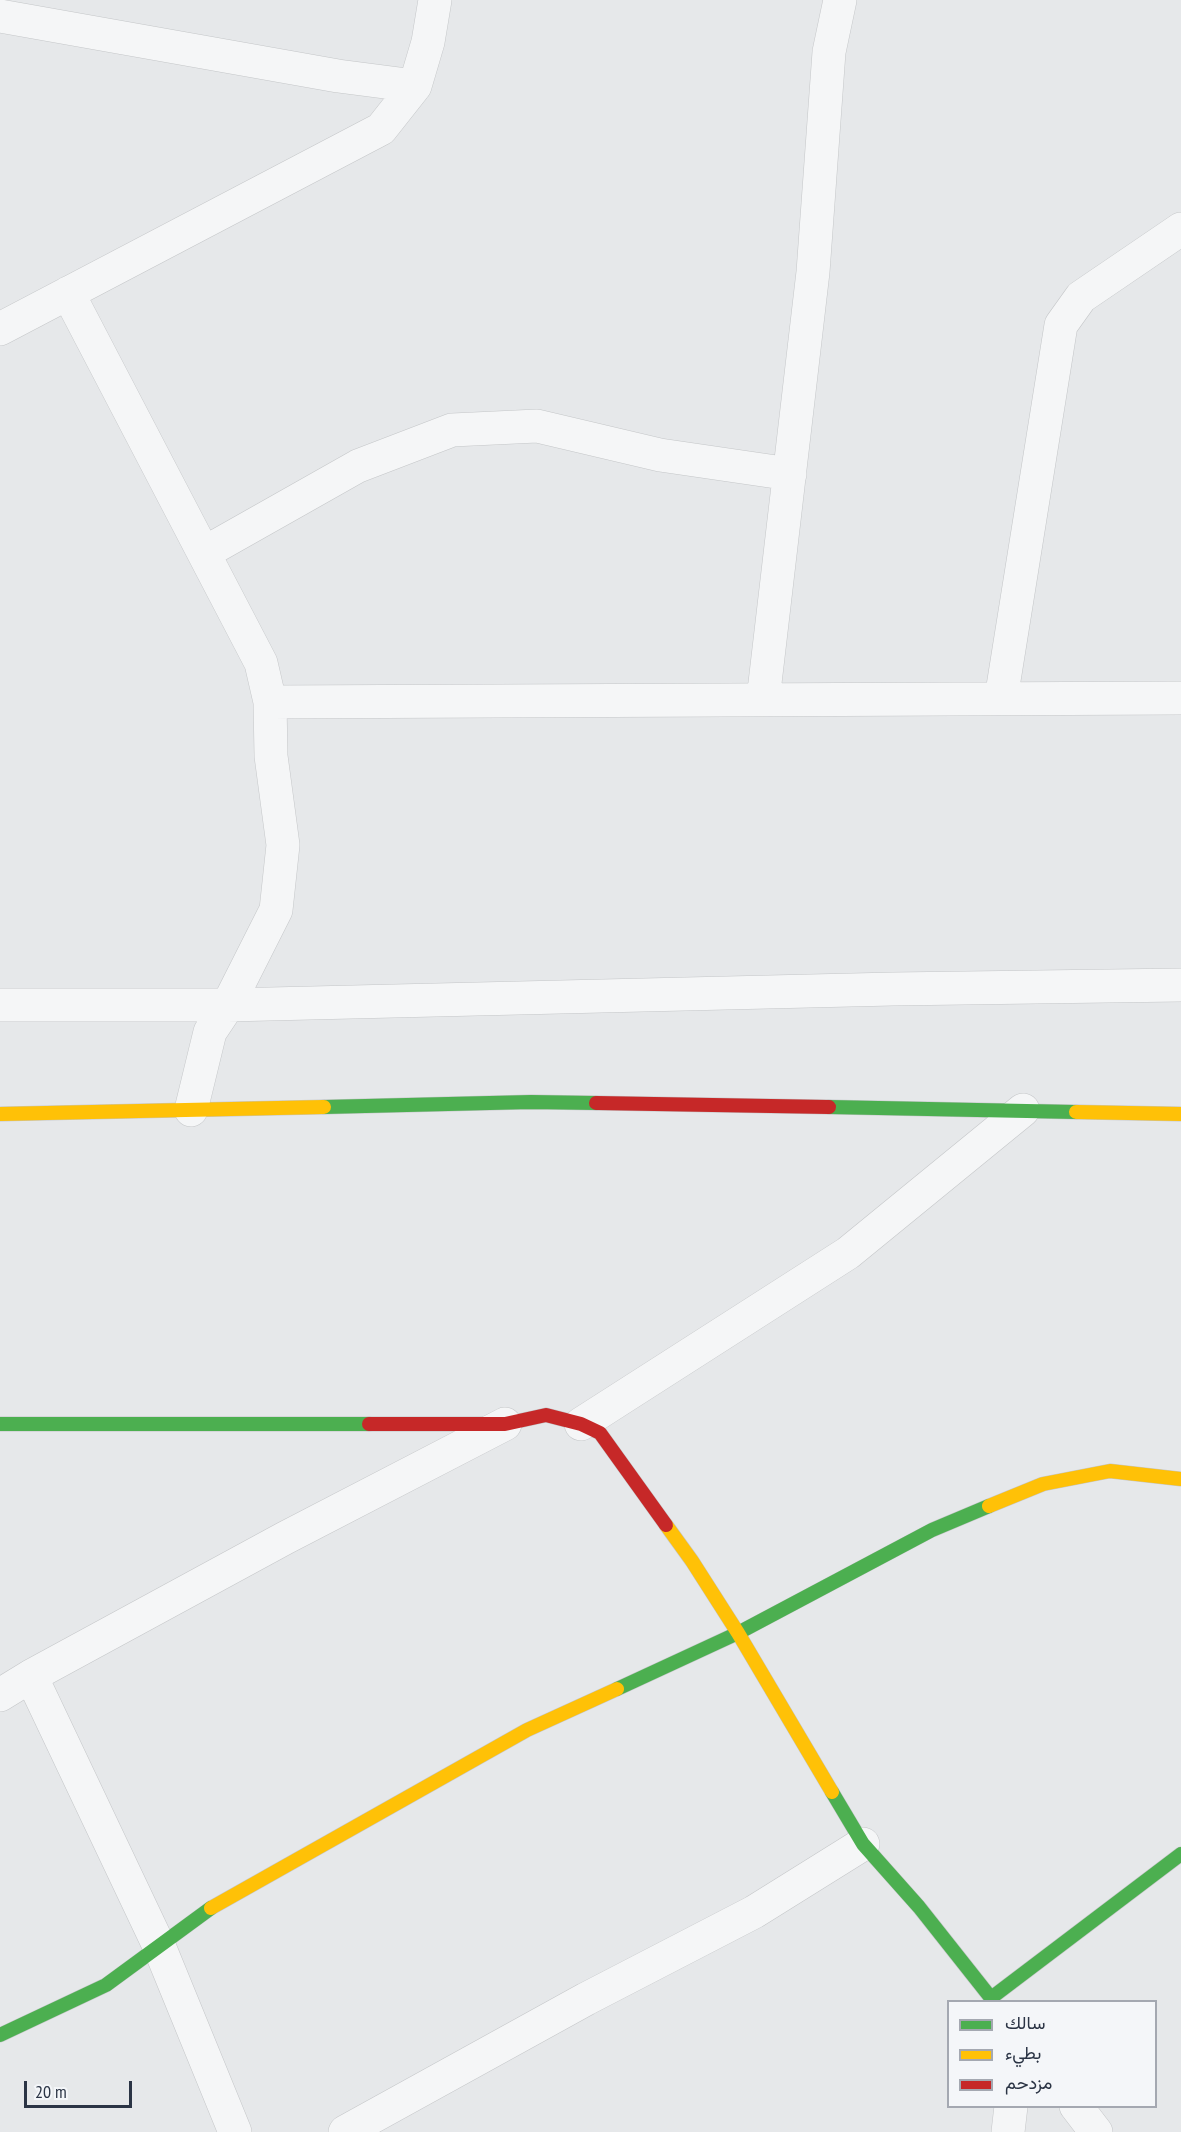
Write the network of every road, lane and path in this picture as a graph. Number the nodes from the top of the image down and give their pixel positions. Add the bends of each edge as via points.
1 (435, 0) edge
2 (840, 0) edge
3 (2, 18) edge
4 (415, 86) junction
5 (1181, 229) edge
6 (68, 293) junction
7 (0, 329) edge
8 (790, 474) junction
9 (204, 553) junction
10 (1181, 698) edge
11 (1001, 699) junction
12 (763, 700) junction
13 (270, 702) junction
14 (1181, 985) edge
15 (0, 1005) edge
16 (228, 1005) junction
17 (190, 1110) junction
18 (1023, 1110) junction
19 (0, 1114) edge
20 (1181, 1114) edge
21 (0, 1424) edge
22 (505, 1424) junction
23 (581, 1424) junction
24 (1181, 1479) edge
25 (738, 1633) junction
26 (31, 1676) junction
27 (0, 1695) edge
28 (863, 1844) junction
29 (1181, 1854) edge
30 (159, 1946) junction
31 (992, 2000) edge
32 (0, 2035) edge
33 (1011, 2108) edge
34 (1078, 2108) edge
35 (235, 2132) edge
36 (345, 2132) edge
37 (1008, 2132) edge
38 (1096, 2132) edge

1 - 4 street
2 - 8 street via 830,52 813,272
3 - 4 street
4 - 6 street via 381,129
5 - 11 street via 1082,297 1061,326
6 - 7 street
6 - 9 street
8 - 9 street via 660,455 537,426 452,430 358,466
8 - 12 street
9 - 13 street via 261,663
10 - 11 street
11 - 12 street
12 - 13 street
13 - 16 street via 271,756 283,845 276,910
14 - 16 street
15 - 16 street
16 - 17 street via 210,1032
17 - 18 street via 531,1102
17 - 19 street
18 - 20 street
18 - 23 street via 848,1253
21 - 22 street
22 - 23 street via 546,1414
22 - 26 street
23 - 25 street via 600,1433 692,1561
24 - 25 street via 1110,1471 1043,1484 932,1530
25 - 28 street
25 - 30 street via 527,1730 214,1905
26 - 27 street
26 - 30 street
28 - 31 street via 919,1907
28 - 36 street via 754,1912
29 - 31 street
30 - 32 street via 106,1985
30 - 35 street
33 - 37 street
34 - 38 street

